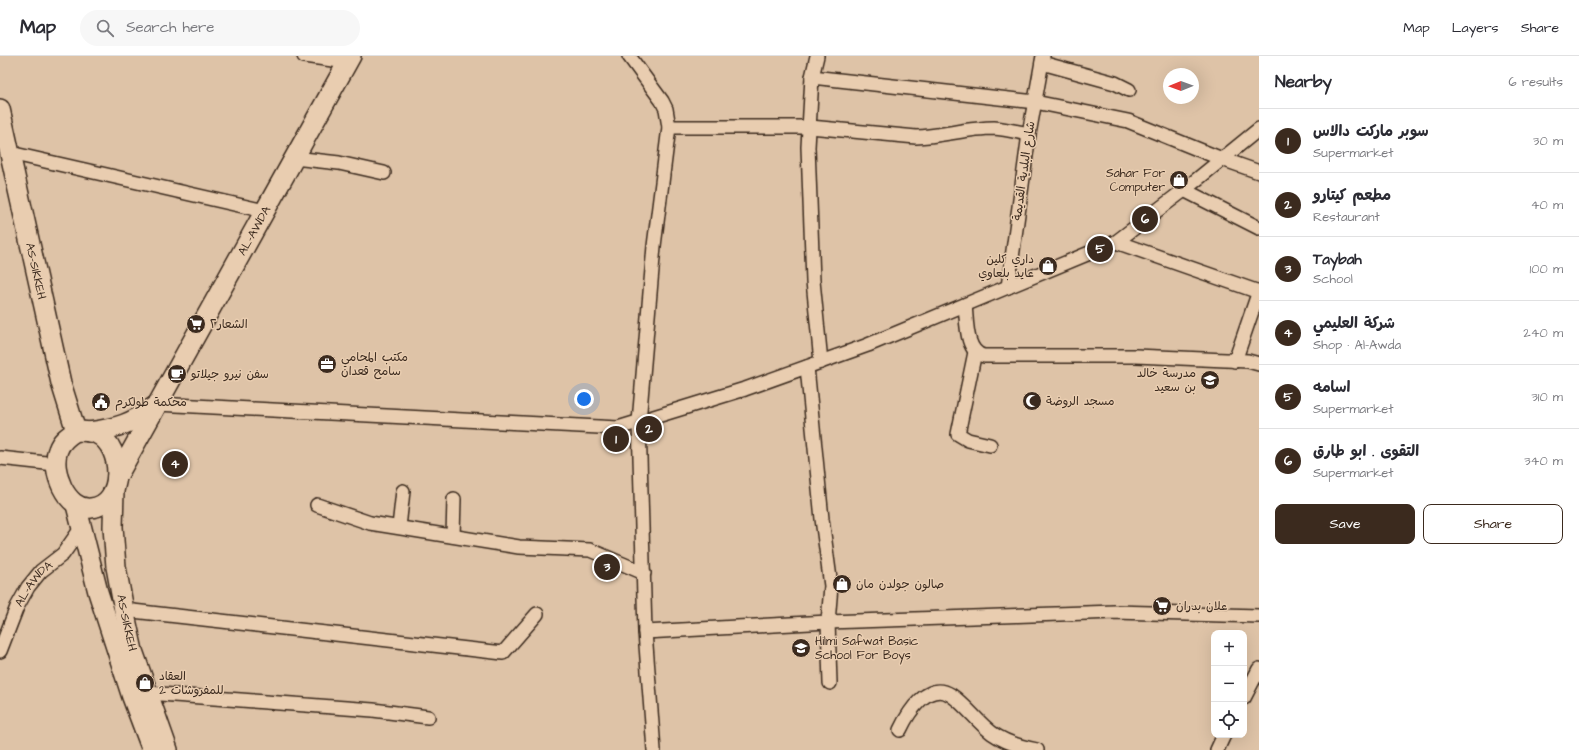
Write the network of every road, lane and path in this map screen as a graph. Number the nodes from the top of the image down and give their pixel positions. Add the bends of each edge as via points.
1 (304, 56) edge
2 (630, 56) edge
3 (817, 56) edge
4 (349, 59) edge
5 (1043, 59) edge
6 (812, 77) junction
7 (1129, 90) dead end
8 (1035, 102) junction
9 (0, 109) edge
10 (669, 127) junction
11 (810, 127) junction
12 (1258, 132) edge
13 (1029, 134) junction
14 (10, 153) junction
15 (294, 158) junction
16 (1222, 159) junction
17 (1259, 172) edge
18 (384, 173) dead end
19 (1184, 190) junction
20 (264, 211) junction
21 (1259, 228) edge
22 (1116, 242) junction
23 (1008, 287) junction
24 (1259, 292) edge
25 (965, 305) junction
26 (975, 352) junction
27 (1235, 361) junction
28 (821, 362) junction
29 (1259, 364) edge
30 (807, 367) junction
31 (157, 404) junction
32 (639, 422) junction
33 (83, 431) junction
34 (990, 445) dead end
35 (0, 458) edge
36 (55, 464) junction
37 (116, 484) junction
38 (403, 491) dead end
39 (454, 499) dead end
40 (76, 506) junction
41 (318, 506) dead end
42 (82, 527) junction
43 (399, 527) junction
44 (453, 536) junction
45 (644, 573) junction
46 (124, 610) junction
47 (536, 614) dead end
48 (1259, 616) edge
49 (828, 622) junction
50 (645, 632) junction
51 (0, 651) edge
52 (1259, 669) edge
53 (830, 683) dead end
54 (1247, 692) edge
55 (147, 693) junction
56 (428, 717) dead end
57 (900, 730) dead end
58 (1223, 738) edge
59 (152, 750) edge
60 (168, 750) edge
61 (654, 750) edge
62 (1037, 750) edge
63 (1217, 750) edge

1 - 4 street
2 - 10 street via 662,101
3 - 6 street
4 - 15 street, AL-AWDA
5 - 7 street
5 - 8 street, شارع البلدية القديمة
6 - 8 street
6 - 11 street
8 - 13 street, شارع البلدية القديمة
8 - 16 street via 1128,121
9 - 14 street, AS-SIKKEH
10 - 11 street
10 - 32 street via 654,246
11 - 13 street via 901,137 995,128
11 - 28 street via 808,147 813,273
12 - 16 street
13 - 23 street, شارع البلدية القديمة
14 - 20 street
14 - 33 street, AS-SIKKEH via 61,384
15 - 18 street via 339,163
15 - 20 street, AL-AWDA
16 - 17 street
16 - 19 street
19 - 21 street
19 - 22 street
20 - 31 street, AL-AWDA
22 - 23 street
22 - 24 street
23 - 25 street
24 - 27 street
25 - 26 street via 970,345
25 - 28 street
26 - 27 street via 984,356 1136,356
26 - 34 street via 958,434 968,440
27 - 29 street
28 - 30 street
30 - 32 street
30 - 49 street via 831,586
31 - 32 street via 618,428
31 - 33 street via 125,425
31 - 37 street, AL-AWDA
32 - 45 street
33 - 36 street via 62,441
33 - 37 street via 97,434 109,444 117,465
35 - 36 street
36 - 40 street via 67,496
37 - 40 street via 104,503 90,508
37 - 46 street, AS-SIKKEH via 114,550
38 - 43 street
39 - 44 street
40 - 42 street, AS-SIKKEH
41 - 43 street via 370,523
42 - 51 street, AL-AWDA via 63,554 41,571 28,586
42 - 59 street, AS-SIKKEH via 98,592
43 - 44 street
44 - 45 street via 519,547 590,550
45 - 50 street
46 - 47 street via 503,653
46 - 55 street, AS-SIKKEH via 133,651
48 - 49 street via 1115,612
49 - 50 street
49 - 53 street
50 - 61 street
52 - 54 street
55 - 56 street via 373,710
55 - 60 street, AS-SIKKEH
57 - 62 street via 907,716 924,697 942,692 953,697 1001,739
58 - 63 street

